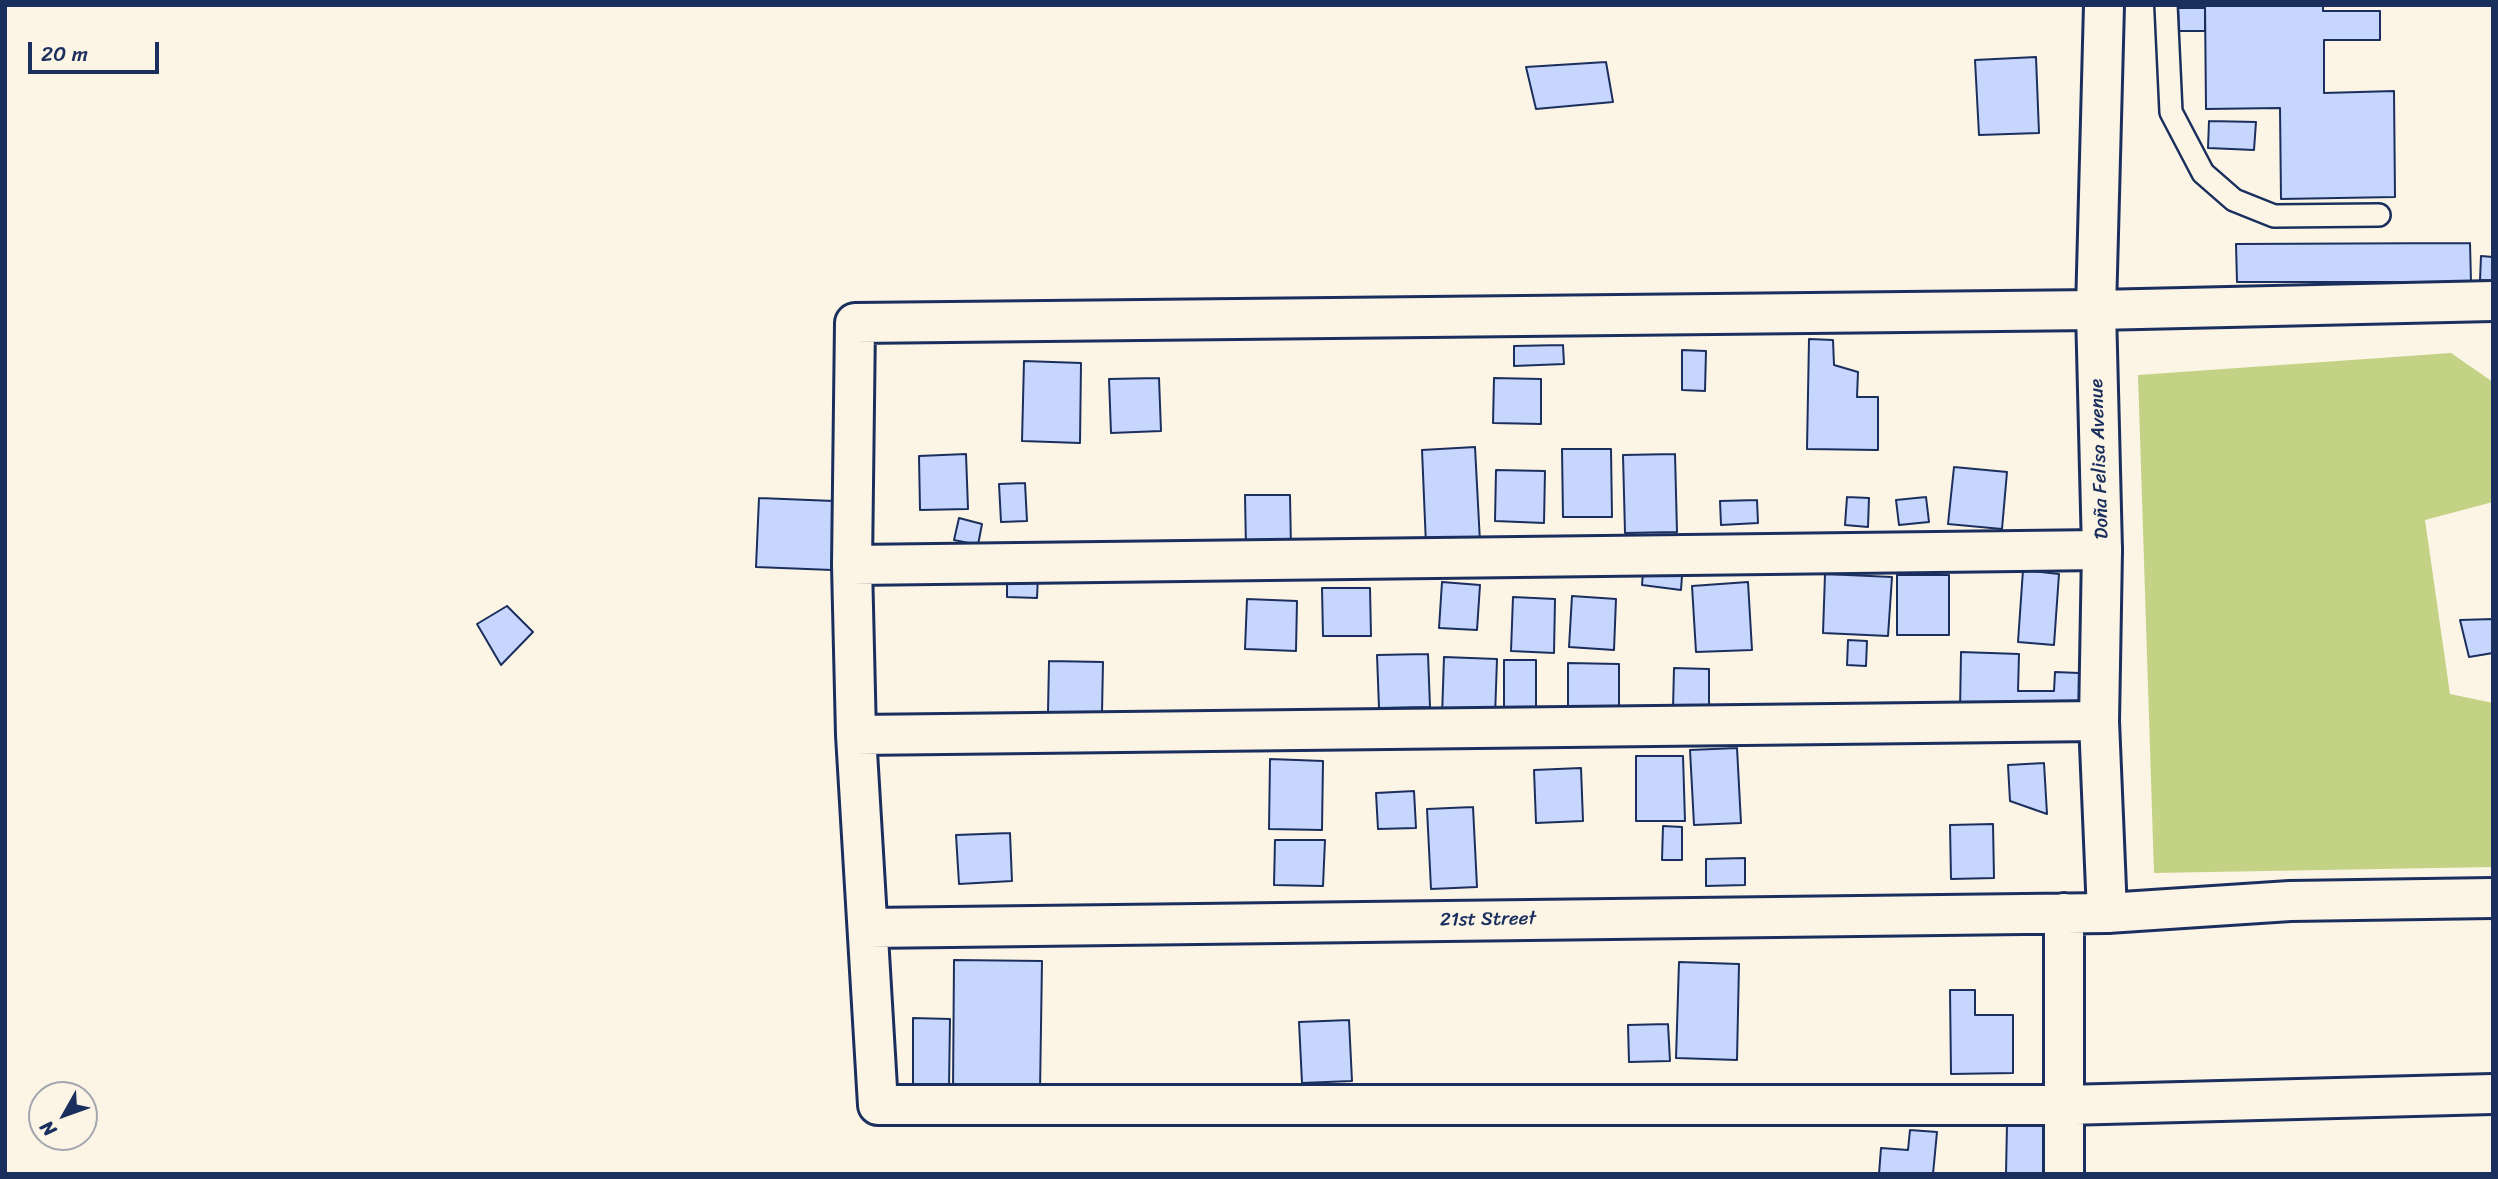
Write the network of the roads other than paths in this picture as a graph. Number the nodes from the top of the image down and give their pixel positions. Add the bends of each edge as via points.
1 (2104, 5) edge
2 (2166, 5) edge
3 (2379, 215) dead end
4 (2493, 301) edge
5 (2096, 310) junction
6 (2102, 550) junction
7 (852, 565) junction
8 (2099, 721) junction
9 (856, 735) junction
10 (2493, 898) edge
11 (2064, 913) junction
12 (2107, 913) junction
13 (868, 928) junction
14 (2493, 1094) edge
15 (2065, 1105) junction
16 (2064, 1174) edge

1 - 5 street, Doña Felisa Avenue
2 - 3 lane via 2171,112 2203,173 2234,200 2274,216
4 - 5 street
5 - 6 street, Doña Felisa Avenue
5 - 7 street via 855,323
6 - 7 street
6 - 8 street, Doña Felisa Avenue
7 - 9 street
8 - 9 street
8 - 12 street, Doña Felisa Avenue
9 - 13 street
10 - 12 street, 21st Street via 2290,901
11 - 12 street, 21st Street
11 - 13 street, 21st Street
11 - 15 street
13 - 15 street via 878,1105
14 - 15 street
15 - 16 street

